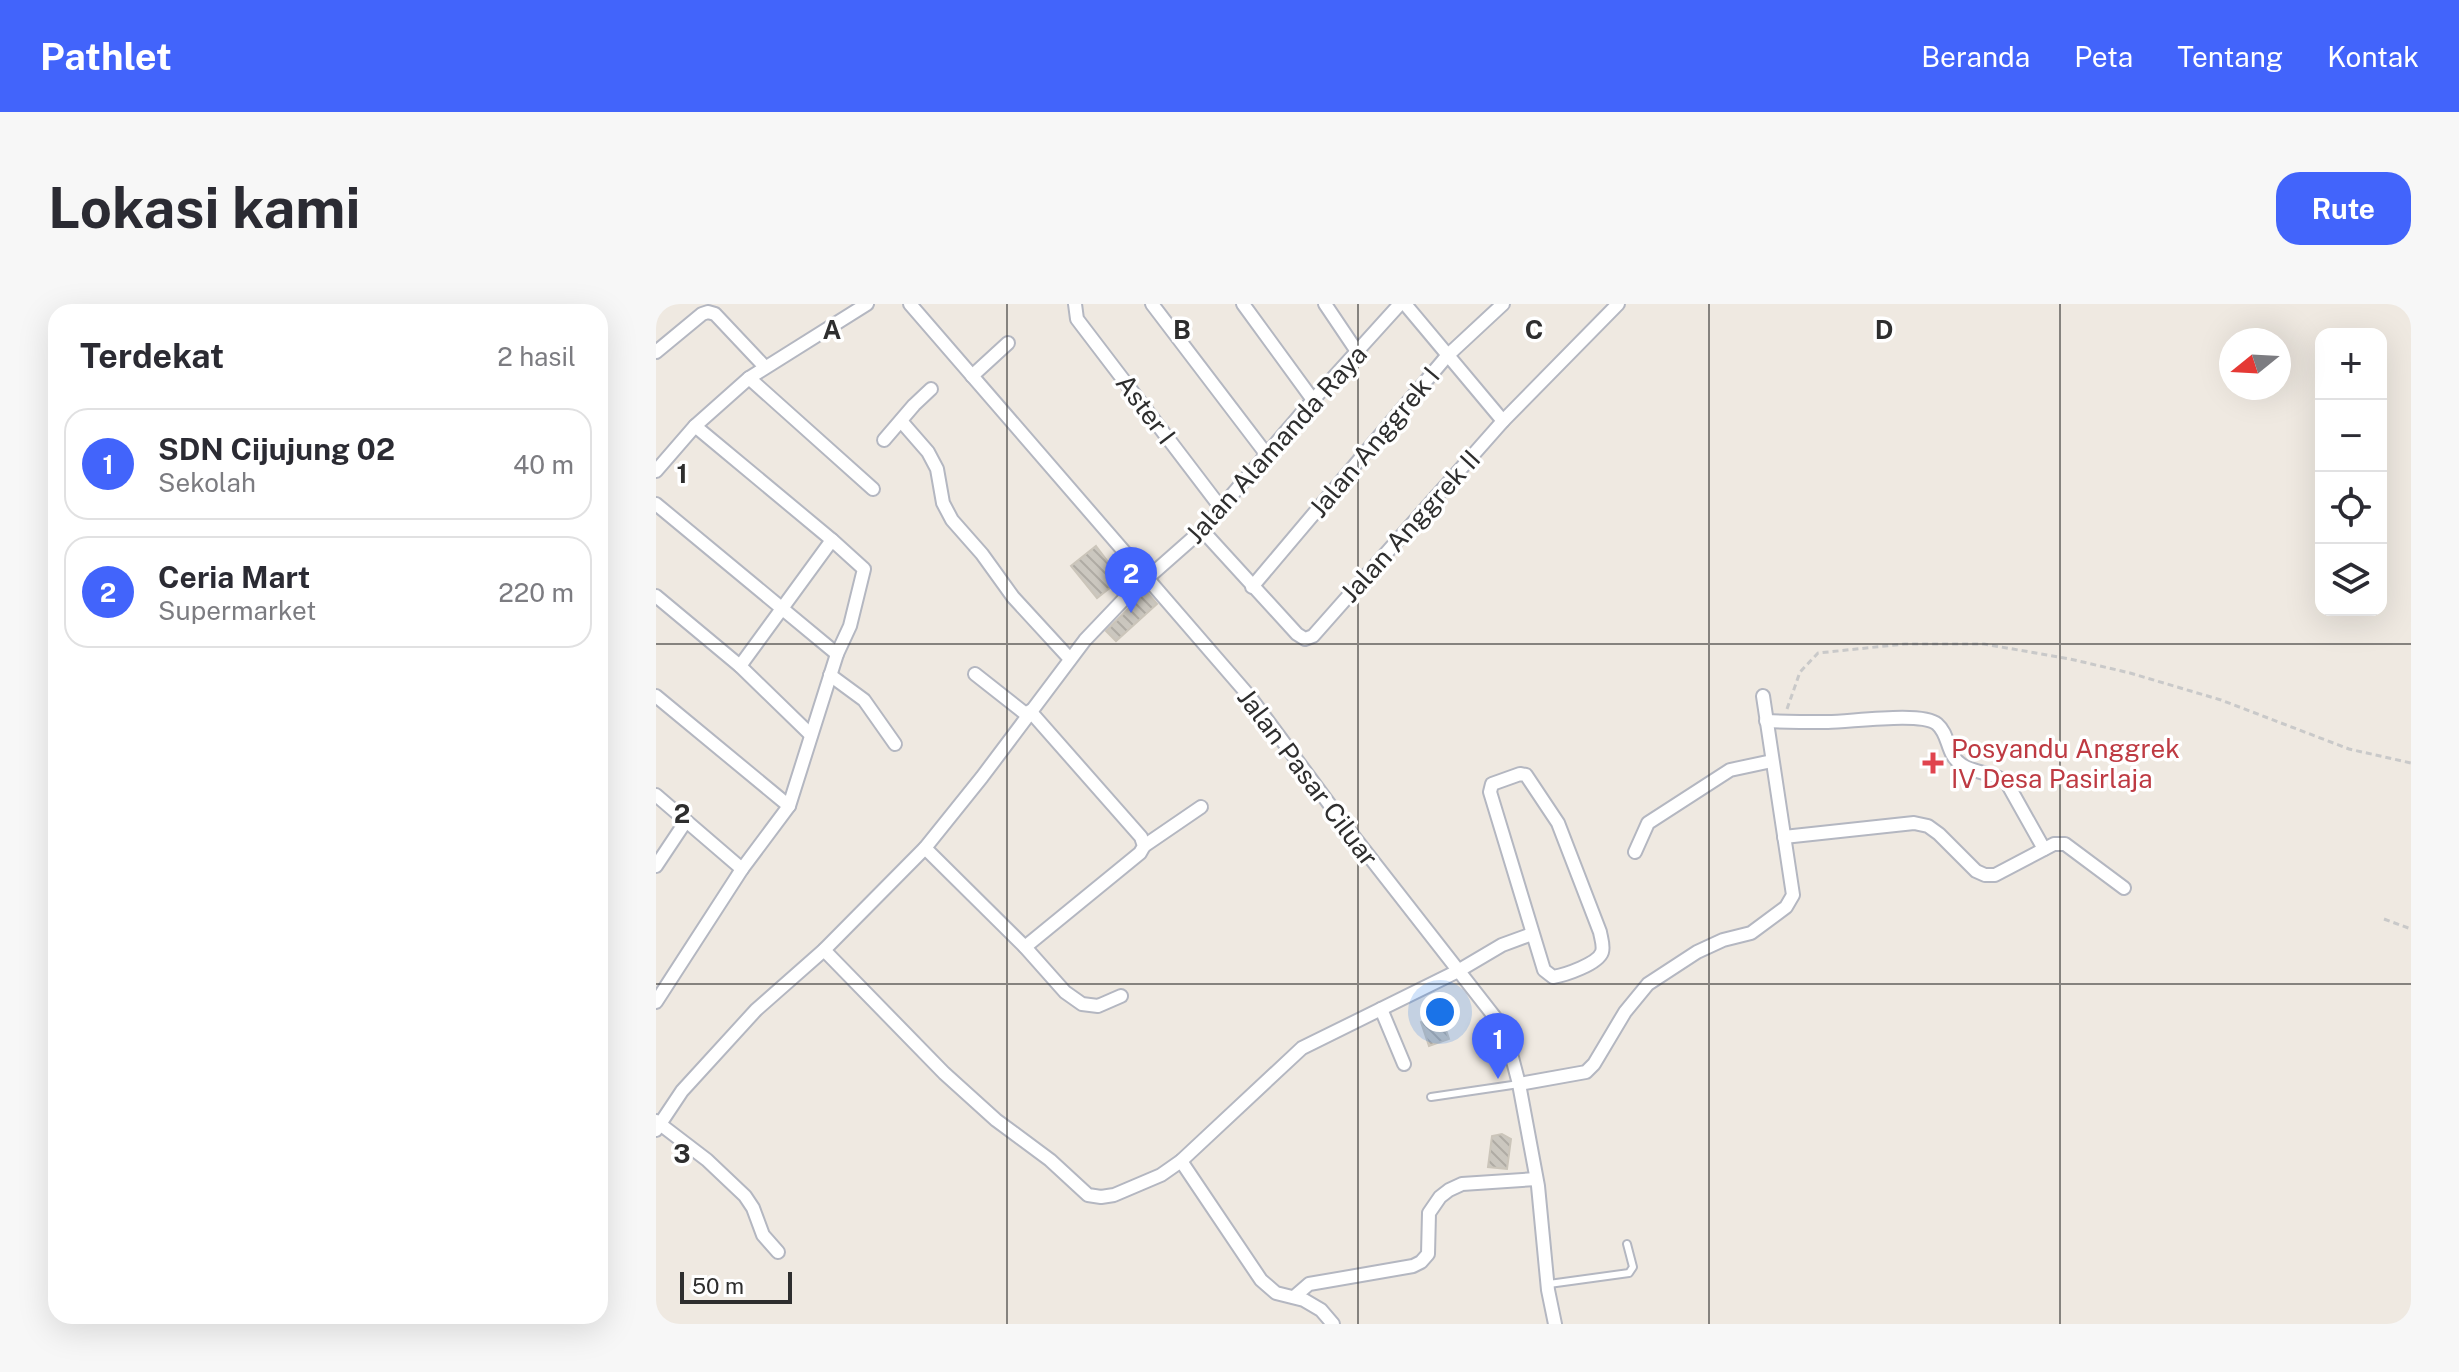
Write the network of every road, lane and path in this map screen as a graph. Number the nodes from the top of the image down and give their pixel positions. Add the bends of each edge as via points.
1 (867, 304) edge
2 (910, 304) edge
3 (1152, 304) edge
4 (1243, 304) edge
5 (1325, 304) edge
6 (1403, 304) edge
7 (1503, 304) edge
8 (1618, 304) edge
9 (1075, 306) edge
10 (1008, 343) dead end
11 (656, 352) edge
12 (1358, 353) junction
13 (1447, 356) junction
14 (765, 367) junction
15 (972, 376) junction
16 (749, 378) junction
17 (931, 389) dead end
18 (1313, 400) junction
19 (901, 421) junction
20 (1503, 421) junction
21 (695, 426) junction
22 (884, 440) dead end
23 (1267, 455) junction
24 (656, 471) edge
25 (873, 489) dead end
26 (656, 504) edge
27 (1221, 508) junction
28 (1202, 530) junction
29 (832, 540) junction
30 (1148, 580) junction
31 (1252, 587) junction
32 (656, 596) edge
33 (782, 608) junction
34 (837, 654) junction
35 (1070, 659) junction
36 (740, 666) junction
37 (975, 674) dead end
38 (830, 675) junction
39 (656, 696) edge
40 (1763, 696) dead end
41 (1029, 713) junction
42 (1766, 721) junction
43 (1784, 722) junction
44 (811, 735) junction
45 (895, 744) dead end
46 (1772, 761) junction
47 (2411, 763) edge
48 (656, 795) edge
49 (789, 806) junction
50 (1201, 807) dead end
51 (686, 821) junction
52 (1784, 837) junction
53 (1144, 846) junction
54 (925, 848) junction
55 (2044, 849) junction
56 (1635, 852) dead end
57 (656, 866) edge
58 (742, 869) junction
59 (2124, 888) dead end
60 (2384, 919) dead end
61 (2411, 929) edge
62 (1532, 934) junction
63 (1025, 947) junction
64 (824, 950) junction
65 (1458, 971) junction
66 (1121, 996) dead end
67 (656, 1002) edge
68 (1381, 1009) junction
69 (1404, 1064) dead end
70 (1519, 1084) junction
71 (1431, 1097) dead end
72 (658, 1125) edge
73 (1181, 1161) junction
74 (1536, 1179) junction
75 (1627, 1244) dead end
76 (778, 1252) dead end
77 (1547, 1284) junction
78 (1294, 1297) junction
79 (1333, 1324) edge
80 (1555, 1324) edge

1 - 14 street
2 - 15 street, Jalan Pasar Ciluar
3 - 23 street
4 - 18 street
5 - 12 street
6 - 12 street, Jalan Alamanda Raya
6 - 13 street
7 - 13 street, Jalan Anggrek I
8 - 20 street, Jalan Anggrek II
9 - 27 street, Aster I via 1077,319
10 - 15 street
11 - 14 street via 708,312
12 - 18 street, Jalan Alamanda Raya
13 - 20 street
13 - 31 street, Jalan Anggrek I
14 - 16 street
15 - 30 street, Jalan Pasar Ciluar
16 - 21 street
16 - 25 street
17 - 19 street
18 - 23 street, Jalan Alamanda Raya
19 - 22 street
19 - 35 street via 937,469 952,520
20 - 31 street, Jalan Anggrek II via 1313,636 1297,634
21 - 24 street
21 - 29 street
23 - 27 street, Jalan Alamanda Raya
26 - 33 street
27 - 28 street, Jalan Alamanda Raya
28 - 30 street, Jalan Alamanda Raya
28 - 31 street, Jalan Anggrek II
29 - 33 street
29 - 34 street via 864,569
30 - 35 street, Jalan Alamanda Raya
30 - 65 street, Jalan Pasar Ciluar via 1250,697
32 - 36 street
33 - 34 street
33 - 36 street
34 - 38 street
35 - 41 street, Jalan Alamanda Raya
36 - 44 street
37 - 41 street
38 - 44 street
38 - 45 street via 864,700
39 - 49 street
40 - 42 street
41 - 53 street
41 - 54 street, Jalan Alamanda Raya
42 - 43 street
42 - 46 street
43 - 47 path via 1800,672 1818,653 1905,644 1984,644 2130,673 2221,700 2349,749
43 - 55 street via 1895,717 1935,722 1951,755 1963,766 2007,783
44 - 49 street
46 - 52 street
46 - 56 street via 1730,770 1648,823
48 - 51 street
49 - 58 street
50 - 53 street
51 - 57 street
51 - 58 street
52 - 55 street via 1914,823 1939,834 1985,875 1995,875
52 - 70 street via 1793,895 1786,907 1751,933 1697,952 1648,984 1586,1072
53 - 63 street
54 - 63 street
54 - 64 street, Jalan Alamanda Raya
55 - 59 street via 2065,844
58 - 67 street
60 - 61 path
62 - 62 street via 1544,970 1553,977 1596,961 1603,948 1558,823 1524,774 1489,788
62 - 65 street
63 - 66 street via 1082,1004 1098,1006
64 - 72 street, Jalan Alamanda Raya via 756,1010
64 - 73 street via 944,1073 1088,1195 1114,1195
65 - 68 street
65 - 70 street, Jalan Pasar Ciluar via 1497,1020
68 - 69 street
68 - 73 street via 1302,1048
70 - 71 lane
70 - 74 street, Jalan Pasar Ciluar
72 - 76 street via 745,1196 763,1235
73 - 78 street via 1261,1280 1276,1293
74 - 77 street, Jalan Pasar Ciluar
74 - 78 street via 1462,1184 1449,1190 1429,1213 1428,1254 1421,1262 1309,1284
75 - 77 lane via 1633,1267 1629,1273
77 - 80 street, Jalan Pasar Ciluar
78 - 79 street via 1321,1310

